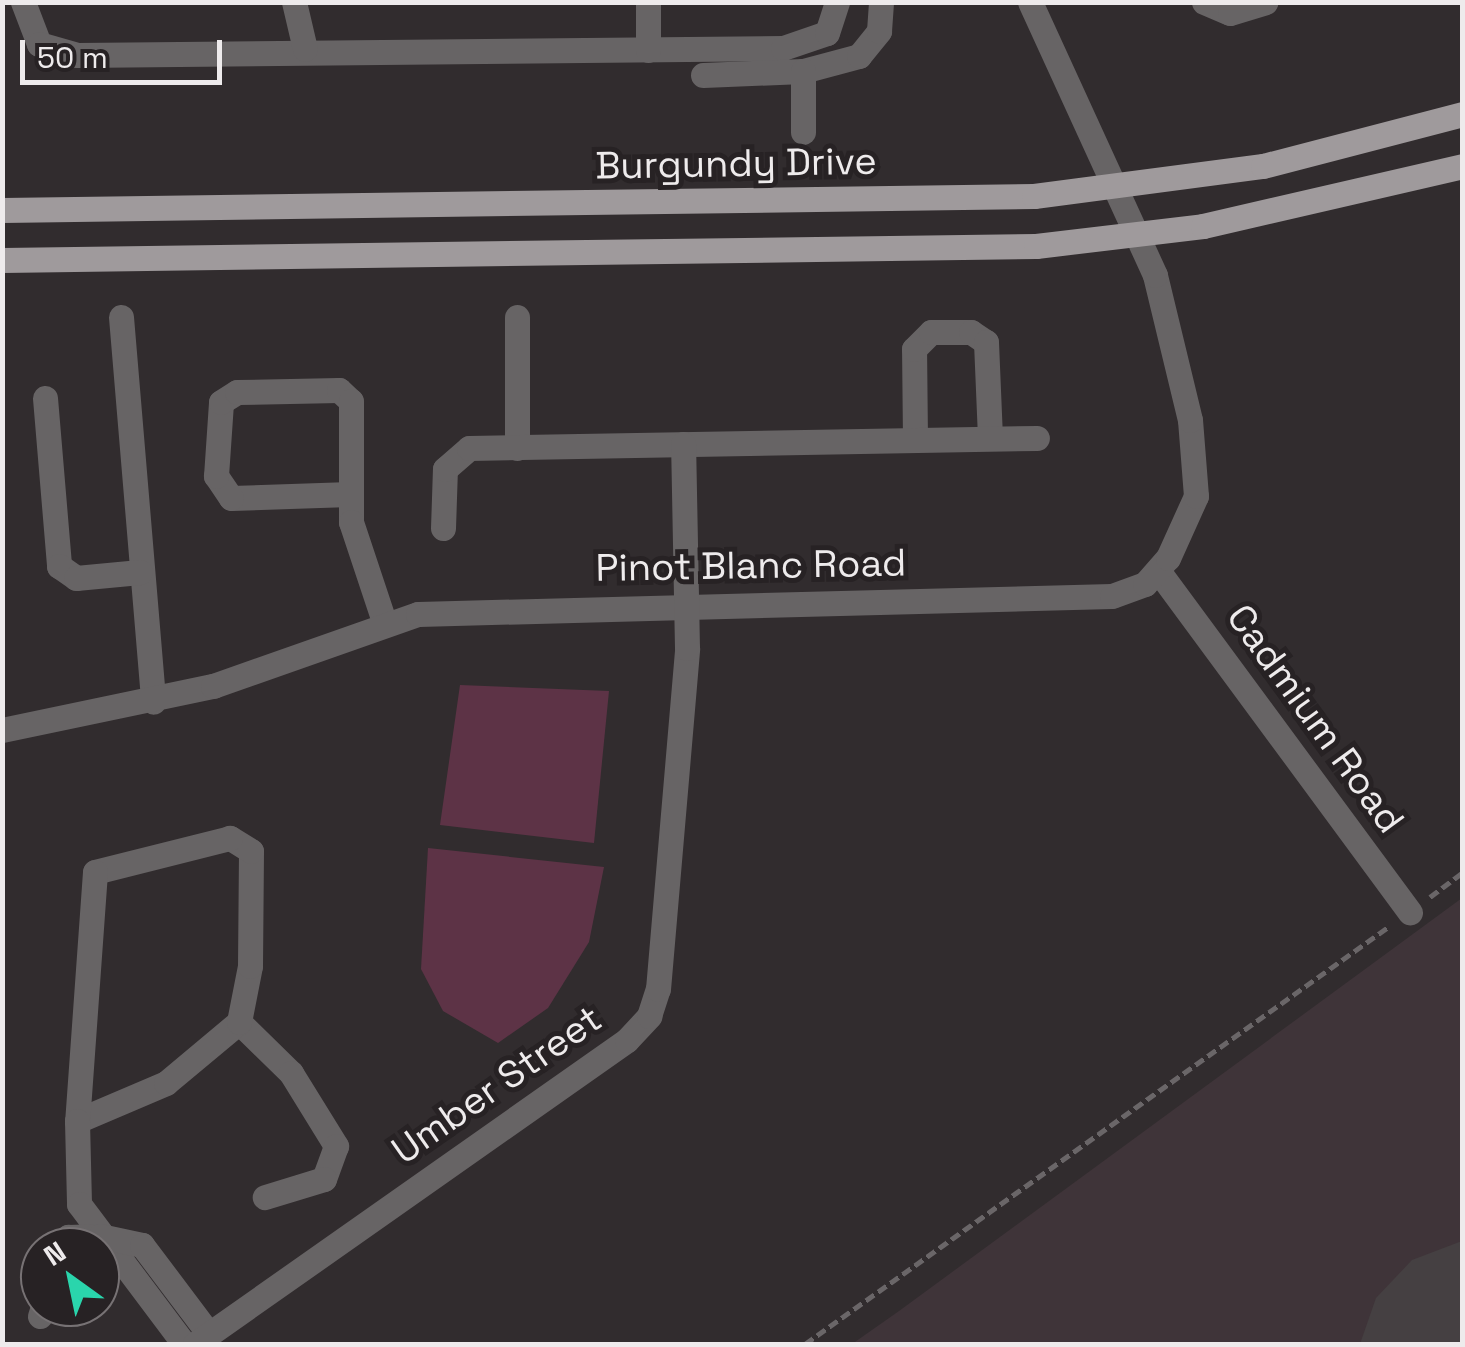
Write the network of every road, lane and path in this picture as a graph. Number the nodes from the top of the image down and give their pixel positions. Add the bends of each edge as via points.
1 (23, 2) edge
2 (294, 2) edge
3 (648, 2) edge
4 (837, 2) edge
5 (880, 2) edge
6 (1030, 2) edge
7 (1204, 2) edge
8 (1265, 2) edge
9 (304, 49) junction
10 (648, 50) junction
11 (803, 71) junction
12 (703, 76) dead end
13 (1462, 114) edge
14 (803, 132) dead end
15 (1462, 166) edge
16 (1119, 187) junction
17 (2, 210) edge
18 (1138, 237) junction
19 (2, 260) edge
20 (517, 316) dead end
21 (121, 317) dead end
22 (46, 398) dead end
23 (990, 436) junction
24 (1037, 438) dead end
25 (915, 440) junction
26 (683, 444) junction
27 (517, 448) junction
28 (350, 494) junction
29 (443, 528) dead end
30 (140, 572) junction
31 (1159, 572) junction
32 (686, 606) junction
33 (384, 621) junction
34 (153, 702) junction
35 (2, 730) edge
36 (1462, 873) edge
37 (1410, 912) junction
38 (239, 1022) junction
39 (77, 1121) junction
40 (265, 1198) dead end
41 (94, 1227) edge
42 (120, 1240) edge
43 (120, 1262) edge
44 (202, 1339) edge
45 (184, 1344) edge
46 (806, 1344) edge

1 - 9 street via 29,33 51,52
2 - 9 street
3 - 10 street
4 - 10 street via 827,32 797,46
5 - 11 street via 869,47
6 - 16 street
7 - 8 street via 1230,12
9 - 10 street
11 - 12 street
11 - 14 street
13 - 16 main road, Burgundy Drive via 1263,166
15 - 18 main road via 1336,200
16 - 17 main road, Burgundy Drive via 1015,197
16 - 18 street
18 - 19 main road via 1036,246
18 - 31 street via 1177,357 1198,480 1192,510
20 - 27 street
21 - 30 street
22 - 30 street via 59,566 76,578
23 - 24 street
23 - 25 street
23 - 25 street via 986,342 972,332 931,332 914,349
25 - 26 street
26 - 27 street
26 - 32 street, Umber Street
27 - 29 street via 454,455 445,469
28 - 28 street via 354,408 345,394 237,392 220,402 216,476 231,498
28 - 33 street via 355,540
30 - 34 street
31 - 32 street, Pinot Blanc Road via 1112,596
31 - 37 street, Cadmium Road
32 - 33 street, Pinot Blanc Road via 463,611
32 - 44 street, Umber Street via 658,989 649,1016 626,1040
33 - 34 street, Pinot Blanc Road
34 - 35 street, Pinot Blanc Road
36 - 37 path
37 - 46 path
38 - 39 street via 166,1084
38 - 39 street via 250,966 251,851 230,838 95,872
38 - 40 street via 291,1072 336,1146 324,1180
39 - 41 street via 79,1204
42 - 44 street via 142,1245
43 - 45 street

